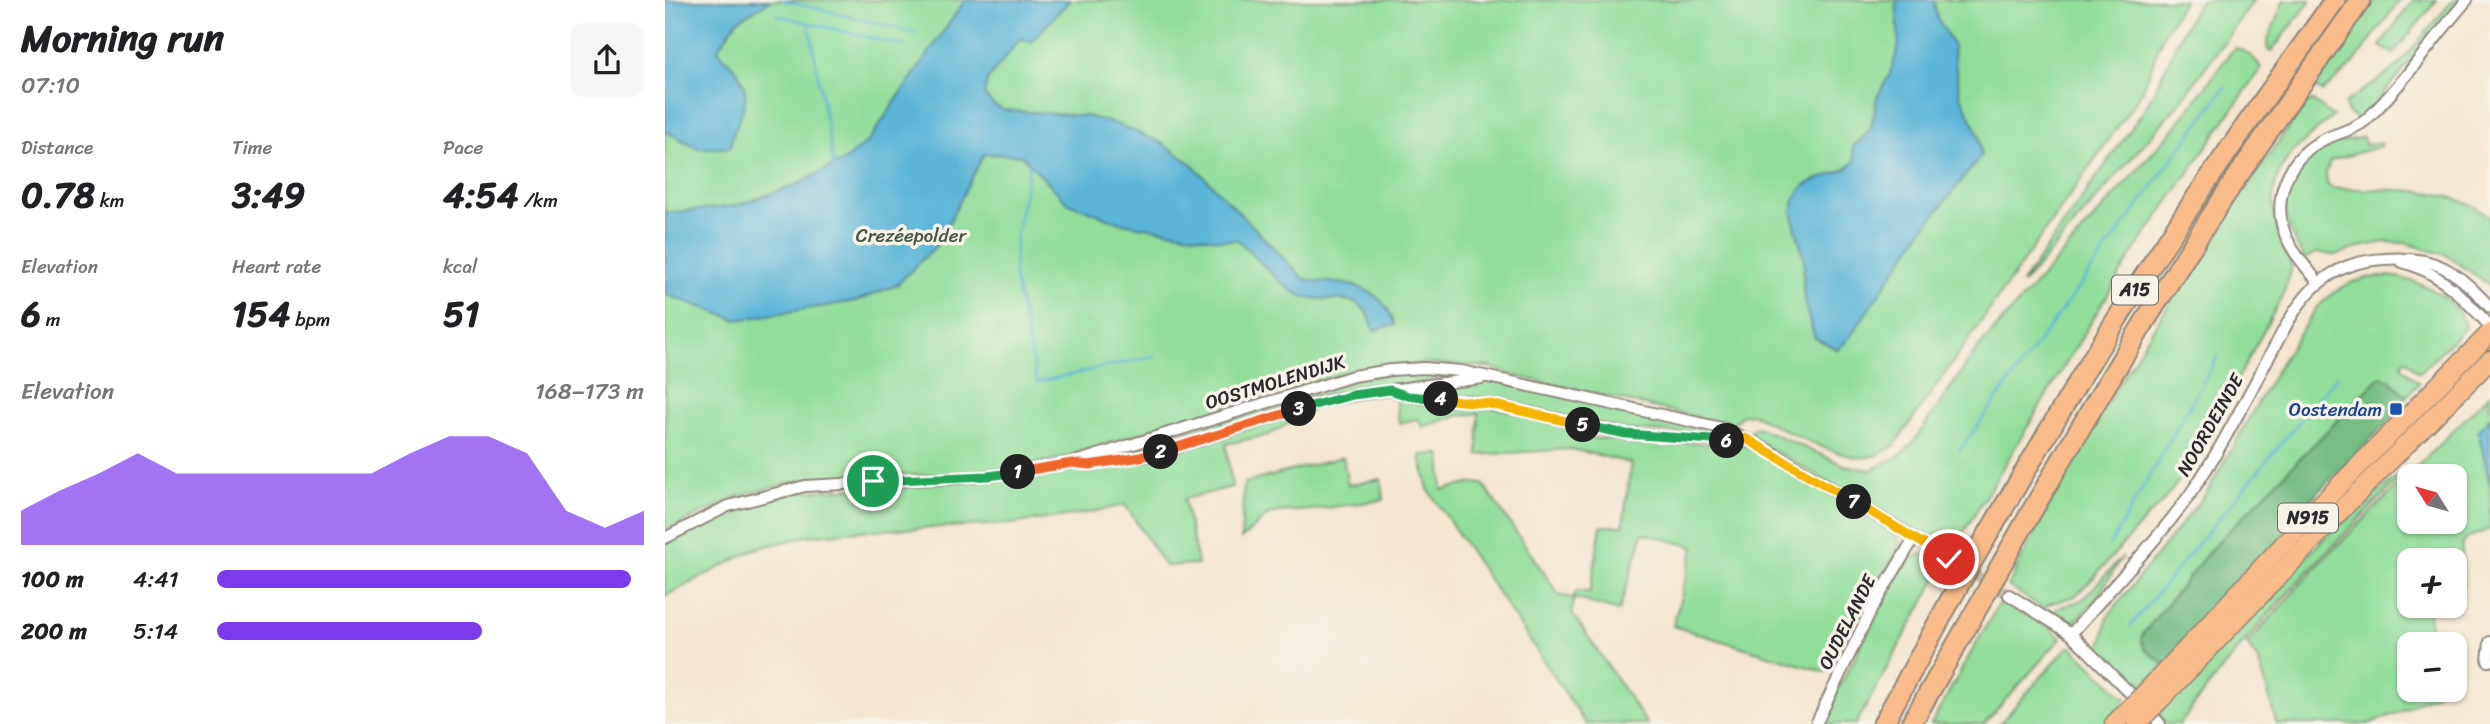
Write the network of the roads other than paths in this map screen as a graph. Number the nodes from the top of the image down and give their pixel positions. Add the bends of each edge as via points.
1 (2335, 0) edge
2 (2361, 0) edge
3 (2467, 0) edge
4 (2390, 258) junction
5 (2319, 283) junction
6 (2490, 307) edge
7 (2490, 326) edge
8 (2490, 333) edge
9 (2490, 360) edge
10 (1494, 376) junction
11 (1390, 390) junction
12 (1745, 438) junction
13 (1072, 463) junction
14 (665, 538) edge
15 (1914, 538) junction
16 (1949, 559) tunnel mouth
17 (2009, 594) tunnel mouth
18 (2071, 634) junction
19 (2490, 642) edge
20 (2490, 661) edge
21 (2136, 711) edge
22 (1816, 724) edge
23 (1883, 724) edge
24 (1911, 724) edge

1 - 23 highway, A15, bridge via 2236,137 2135,290 1977,553
2 - 24 highway, A15, bridge via 2159,297
3 - 5 street via 2365,121 2309,148 2288,173 2282,190 2282,223 2292,248
4 - 5 street, NOORDEINDE via 2353,264
4 - 6 street, NOORDEINDE via 2413,257 2446,268
4 - 7 street, NOORDEINDE via 2416,265 2450,286
5 - 18 street, NOORDEINDE via 2295,309 2191,492
8 - 21 main road, N915 via 2321,504
9 - 21 main road, N915
10 - 11 street, OOSTMOLENDIJK
10 - 12 street, OOSTMOLENDIJK via 1726,429
10 - 13 street, OOSTMOLENDIJK via 1424,368 1353,376
11 - 12 street, OOSTMOLENDIJK via 1490,404 1626,434 1726,442
11 - 13 street, OOSTMOLENDIJK via 1318,403 1135,458
12 - 15 street, OOSTMOLENDIJK
13 - 14 street, OOSTMOLENDIJK via 988,476 804,486 728,506
15 - 16 street, OOSTMOLENDIJK
15 - 22 street, OUDELANDE via 1871,610
17 - 18 street
18 - 21 street
19 - 20 street

